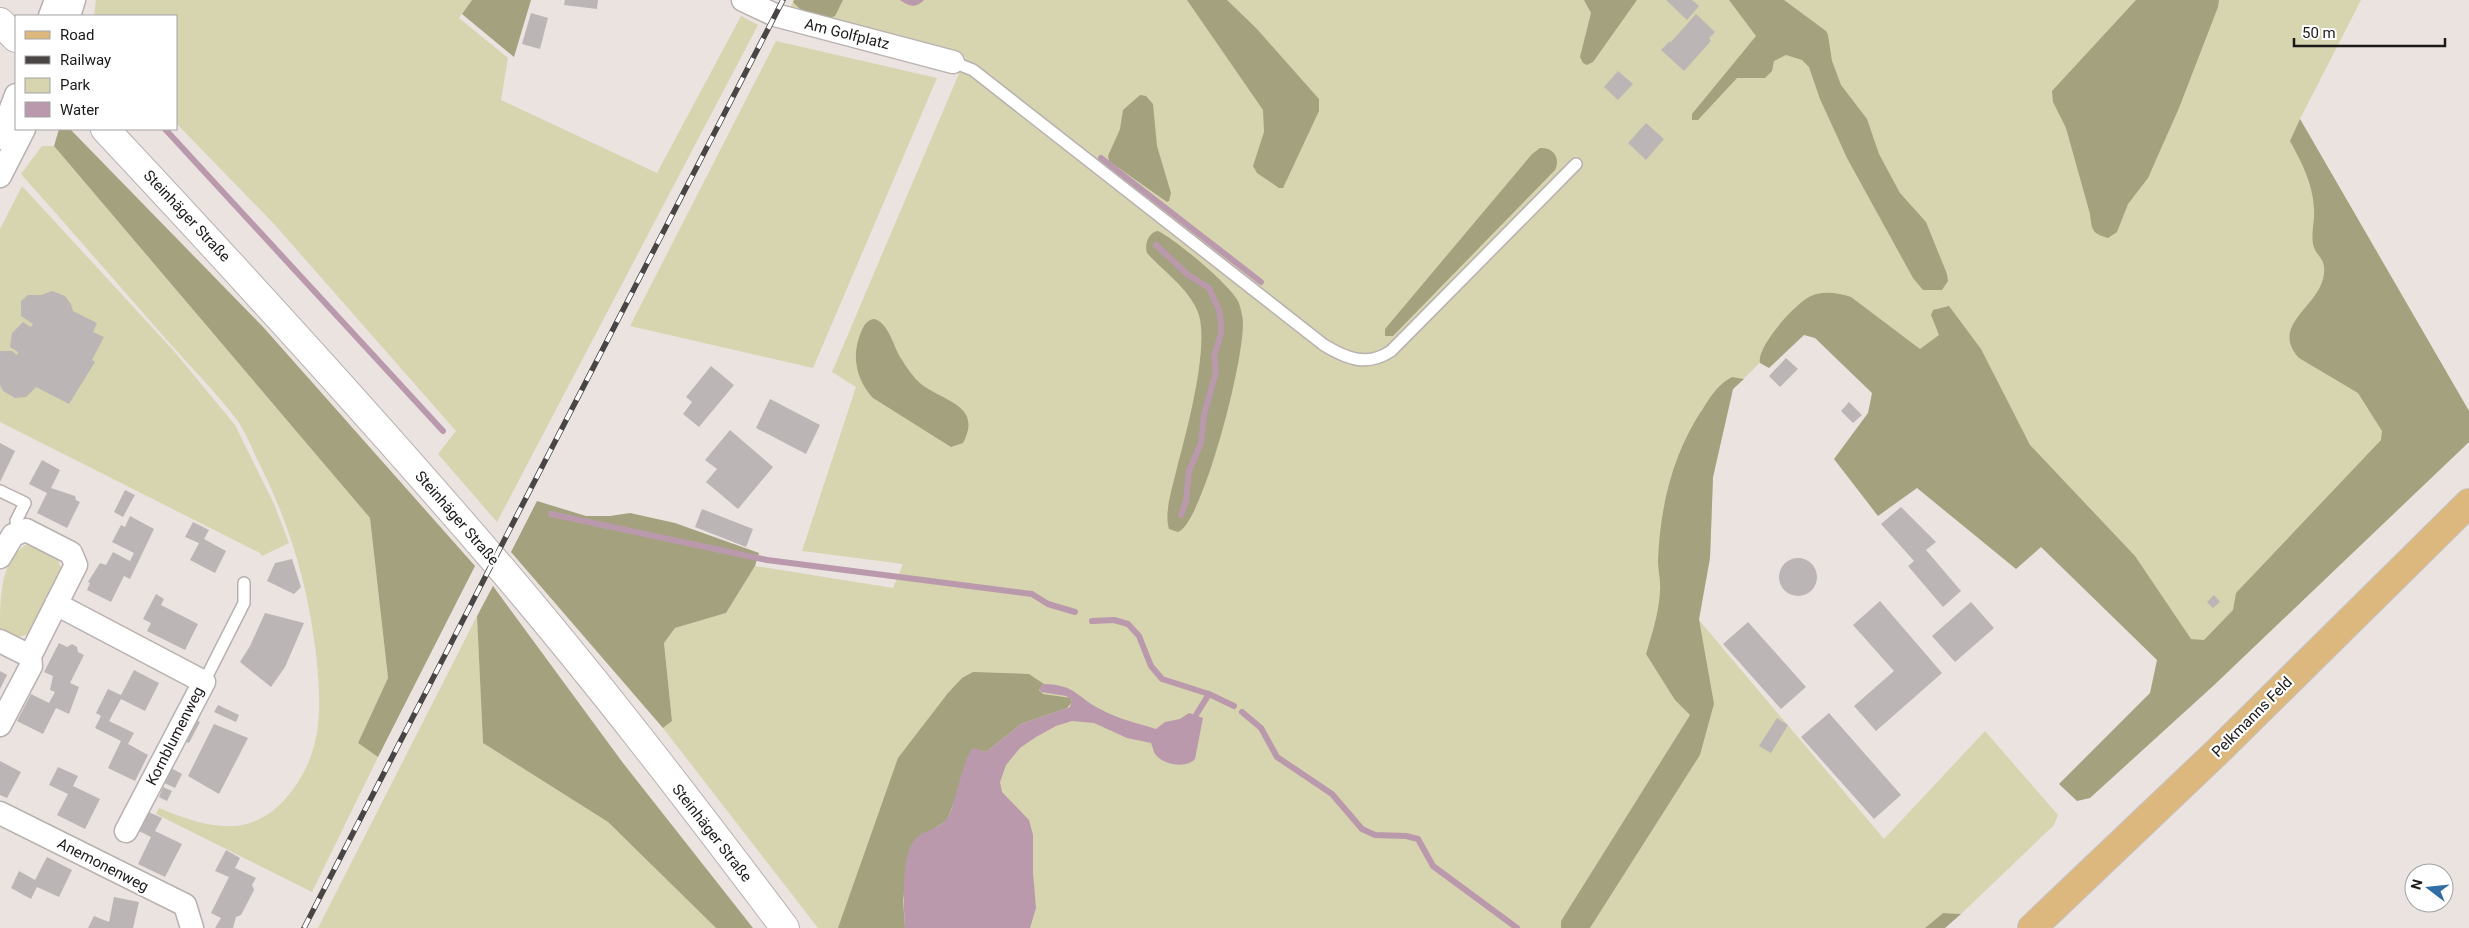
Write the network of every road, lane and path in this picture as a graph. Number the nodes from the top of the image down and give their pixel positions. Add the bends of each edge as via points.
1 (56, 0) edge
2 (74, 0) edge
3 (743, 0) edge
4 (50, 15) edge
5 (70, 15) edge
6 (0, 22) edge
7 (15, 37) edge
8 (953, 62) joint
9 (15, 98) edge
10 (23, 130) edge
11 (106, 130) edge
12 (0, 138) edge
13 (1576, 164) dead end
14 (0, 176) edge
15 (0, 491) edge
16 (2469, 503) edge
17 (18, 532) junction
18 (0, 557) edge
19 (244, 583) dead end
20 (56, 604) junction
21 (0, 641) edge
22 (30, 656) junction
23 (204, 682) junction
24 (0, 725) edge
25 (0, 813) edge
26 (126, 831) dead end
27 (192, 928) edge
28 (785, 928) edge
29 (2032, 928) edge

1 - 4 street
2 - 5 street
3 - 8 street, Am Golfplatz via 775,15
6 - 7 main road
8 - 13 lane via 974,70 1324,345 1352,360 1376,359 1391,351
9 - 12 street
10 - 14 street
11 - 28 main road, Steinhäger Straße via 231,263 494,560 609,700
15 - 17 lane via 25,503 16,521
16 - 29 main road, Pelkmanns Feld via 2216,753
17 - 18 street via 12,534
17 - 20 street via 26,530 71,553 76,566
19 - 23 lane via 244,603
20 - 22 street
20 - 23 street, Kornblumenweg
21 - 22 street
22 - 24 street via 31,666
23 - 26 street, Kornblumenweg
25 - 27 street, Anemonenweg via 185,906

